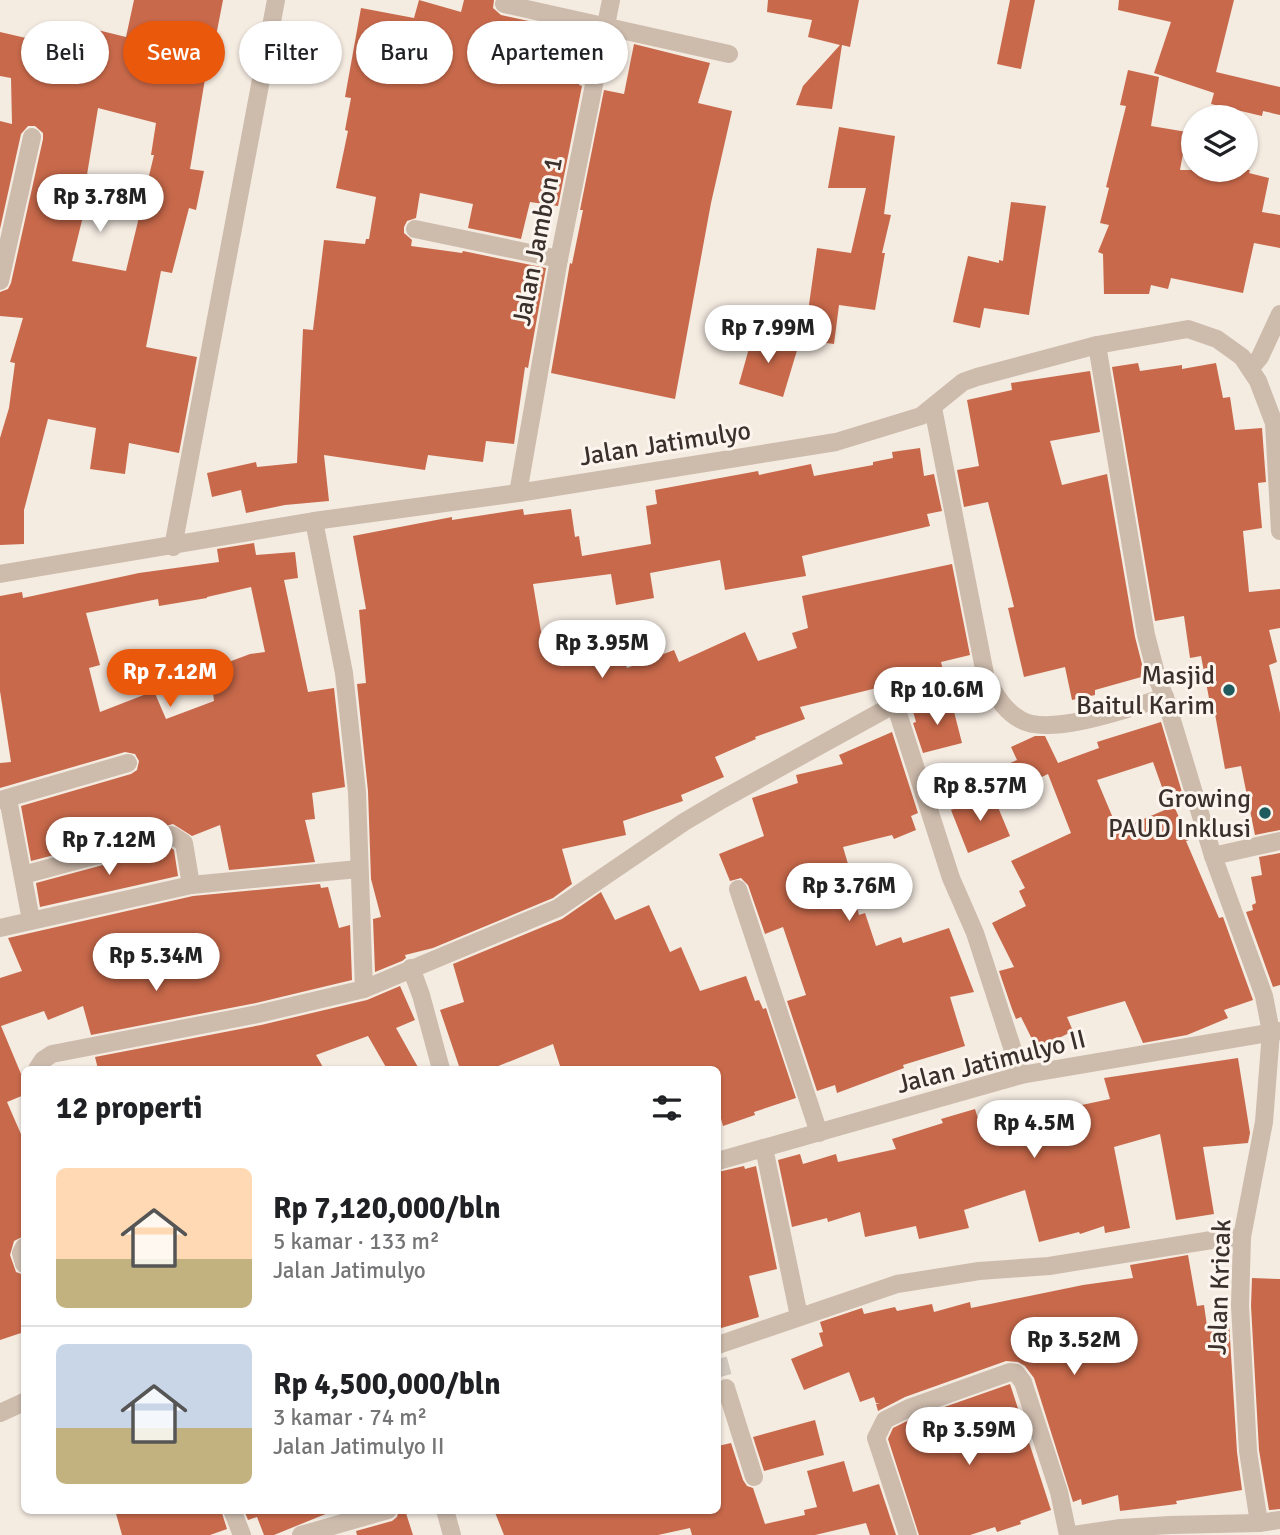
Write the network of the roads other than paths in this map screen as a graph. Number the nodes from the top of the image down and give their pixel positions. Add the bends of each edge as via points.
1 (276, 0) edge
2 (611, 0) edge
3 (504, 4) dead end
4 (587, 21) edge
5 (607, 21) edge
6 (628, 30) edge
7 (729, 54) dead end
8 (594, 84) edge
9 (32, 137) dead end
10 (415, 229) dead end
11 (559, 260) junction
12 (0, 281) edge
13 (1280, 314) edge
14 (1097, 345) junction
15 (1250, 369) junction
16 (933, 408) junction
17 (518, 493) junction
18 (314, 521) junction
19 (1280, 531) edge
20 (173, 547) junction
21 (0, 574) edge
22 (986, 679) junction
23 (1166, 698) junction
24 (895, 704) junction
25 (128, 763) dead end
26 (4, 800) edge
27 (1280, 842) edge
28 (1213, 856) junction
29 (358, 869) junction
30 (23, 875) junction
31 (191, 885) junction
32 (737, 889) dead end
33 (31, 920) junction
34 (0, 928) edge
35 (411, 968) junction
36 (364, 989) junction
37 (1275, 1032) edge
38 (39, 1066) edge
39 (439, 1066) edge
40 (1021, 1075) junction
41 (819, 1133) junction
42 (764, 1148) junction
43 (721, 1160) edge
44 (1242, 1237) junction
45 (799, 1316) junction
46 (721, 1344) edge
47 (726, 1388) tunnel mouth
48 (21, 1403) edge
49 (0, 1413) edge
50 (754, 1477) dead end
51 (234, 1514) edge
52 (374, 1514) edge
53 (446, 1514) edge
54 (1280, 1520) edge
55 (1259, 1523) junction
56 (1122, 1532) edge
57 (243, 1535) edge
58 (301, 1535) edge
59 (452, 1535) edge
60 (908, 1535) edge
61 (1070, 1535) edge

1 - 20 street
2 - 5 street, Jalan Jambon 1
3 - 4 street
6 - 7 street
8 - 11 street, Jalan Jambon 1
9 - 12 street
10 - 11 street
11 - 17 street, Jalan Jambon 1
13 - 15 street
14 - 15 street, Jalan Jatimulyo via 1188,329 1217,339
14 - 16 street, Jalan Jatimulyo via 962,382
14 - 23 street, Jalan Kricak via 1146,635
15 - 19 street, Jalan Jatimulyo via 1274,423
16 - 17 street, Jalan Jatimulyo via 909,421 836,442
16 - 22 street
17 - 18 street, Jalan Jatimulyo
18 - 20 street, Jalan Jatimulyo
18 - 29 street via 344,673 357,792
20 - 21 street, Jalan Jatimulyo
22 - 23 street via 1002,706 1022,722 1040,726 1073,723
22 - 24 street
23 - 28 street, Jalan Kricak
24 - 35 street via 684,822 558,908
24 - 40 street
25 - 26 street
26 - 30 street
27 - 28 street
28 - 37 street, Jalan Kricak
29 - 31 street
29 - 36 street
30 - 31 street via 173,835 184,843
30 - 33 street
31 - 33 street
32 - 41 street
33 - 34 street
35 - 36 street
35 - 39 street
36 - 38 street via 52,1054
37 - 40 street, Jalan Jatimulyo II
37 - 44 street, Jalan Kricak
40 - 41 street, Jalan Jatimulyo II
41 - 42 street, Jalan Jatimulyo II
42 - 43 street, Jalan Jatimulyo II
42 - 45 street
44 - 45 street via 897,1284
44 - 55 street, Jalan Kricak via 1240,1306 1248,1451
45 - 46 street
47 - 50 street
48 - 49 street
51 - 57 street
52 - 58 street
53 - 59 street
54 - 55 street
55 - 56 street
56 - 61 street
60 - 61 street via 876,1438 880,1427 909,1408 1010,1372 1023,1382

